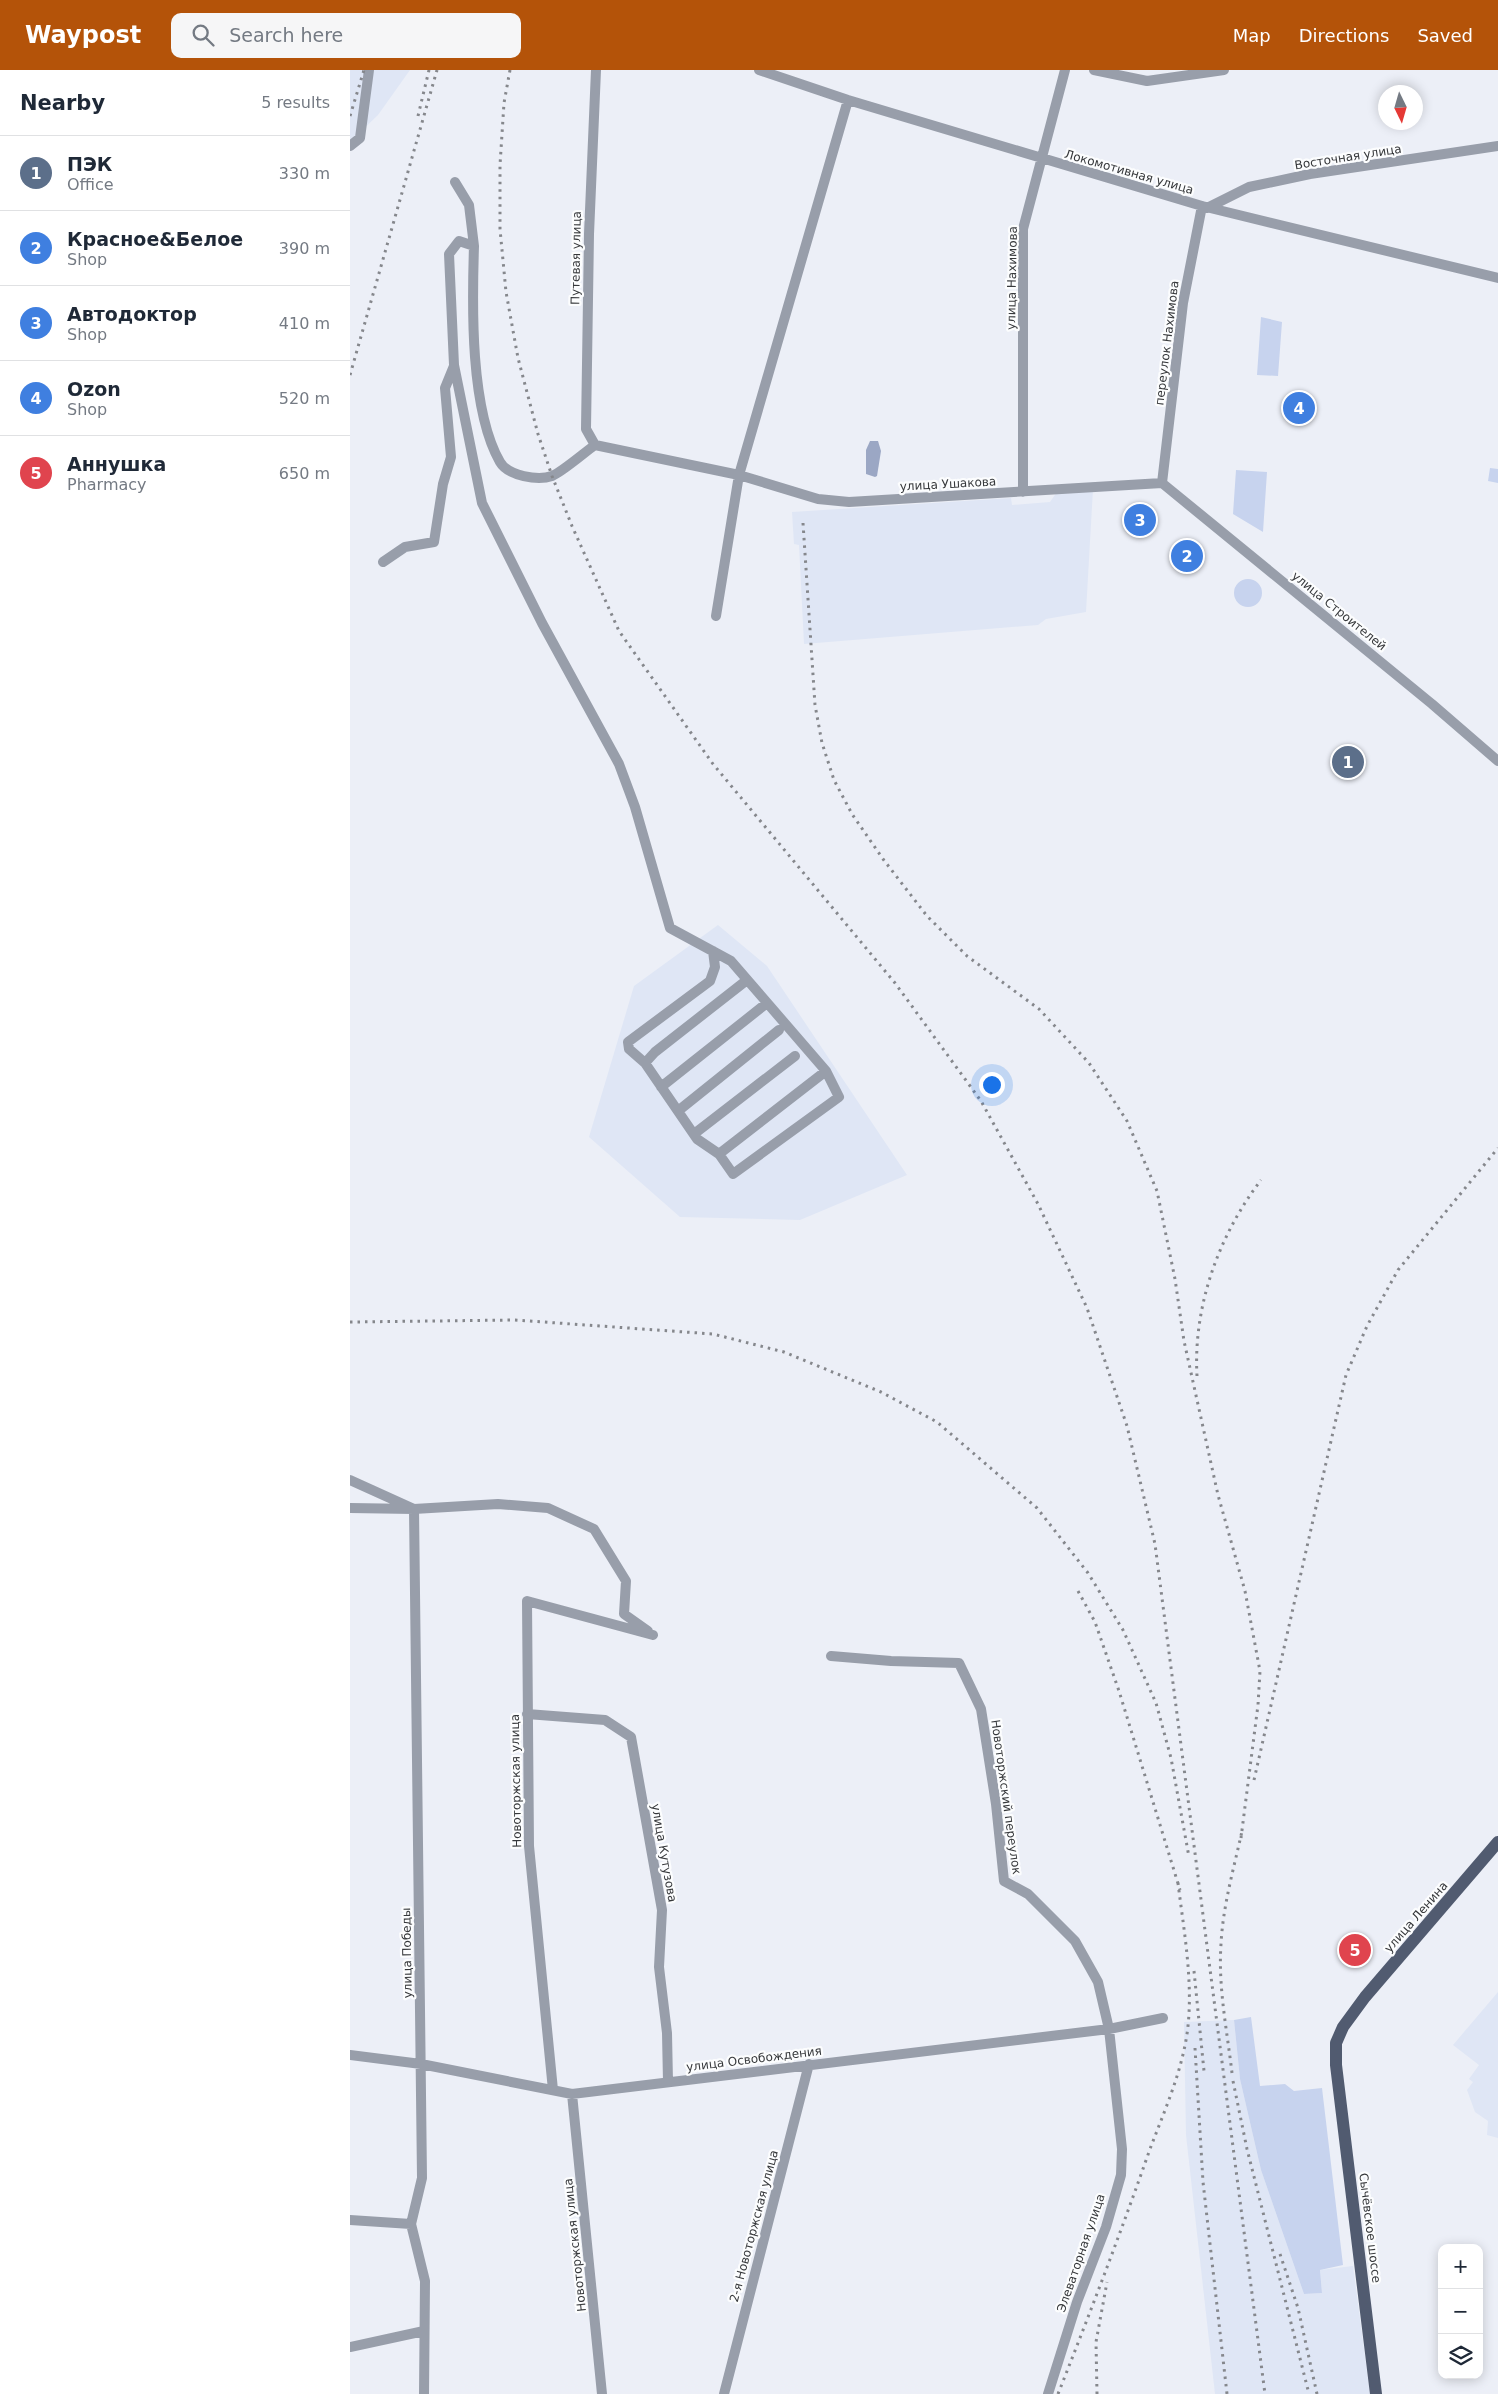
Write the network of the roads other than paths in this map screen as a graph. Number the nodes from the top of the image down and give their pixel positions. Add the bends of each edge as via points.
1 (369, 70) edge
2 (596, 70) edge
3 (759, 70) edge
4 (1065, 70) edge
5 (1094, 70) edge
6 (1224, 70) edge
7 (848, 100) junction
8 (350, 146) edge
9 (1498, 146) edge
10 (1041, 158) junction
11 (455, 182) dead end
12 (1204, 207) junction
13 (474, 246) junction
14 (1498, 278) edge
15 (454, 365) junction
16 (595, 445) junction
17 (739, 475) junction
18 (1162, 483) junction
19 (1023, 492) junction
20 (383, 562) dead end
21 (716, 616) dead end
22 (1498, 761) edge
23 (713, 951) junction
24 (747, 980) junction
25 (767, 1003) junction
26 (779, 1030) dead end
27 (794, 1056) dead end
28 (645, 1063) junction
29 (826, 1071) junction
30 (661, 1087) junction
31 (678, 1111) junction
32 (694, 1134) junction
33 (719, 1154) junction
34 (350, 1480) edge
35 (350, 1508) edge
36 (414, 1510) junction
37 (831, 1656) dead end
38 (528, 1714) junction
39 (1498, 1842) edge
40 (1163, 2018) dead end
41 (1109, 2029) junction
42 (350, 2055) edge
43 (421, 2064) junction
44 (809, 2064) junction
45 (1336, 2065) joint
46 (668, 2082) junction
47 (553, 2090) junction
48 (572, 2094) junction
49 (350, 2220) edge
50 (411, 2224) junction
51 (424, 2331) junction
52 (350, 2347) edge
53 (424, 2394) edge
54 (602, 2394) edge
55 (724, 2394) edge
56 (1048, 2394) edge
57 (1376, 2394) edge

1 - 8 street via 360,138
2 - 16 street, Путевая улица via 586,429
3 - 7 street, Локомотивная улица
4 - 10 street, улица Нахимова
5 - 6 street via 1147,81
7 - 10 street, Локомотивная улица
7 - 17 street
9 - 12 street, Восточная улица via 1310,174 1250,187
10 - 12 street, Локомотивная улица
10 - 19 street, улица Нахимова via 1023,229
11 - 13 street via 469,204
12 - 14 street, Локомотивная улица
12 - 18 street, переулок Нахимова via 1183,303
13 - 15 street via 459,241 449,254
13 - 16 street via 474,340 482,416 501,464 522,478 552,476
15 - 20 street via 445,388 451,457 443,484 434,542 405,547
15 - 23 street via 482,503 542,623 619,764 636,807 670,928
16 - 17 street, улица Ушакова
17 - 19 street, улица Ушакова via 831,501
17 - 21 street
18 - 19 street, улица Ушакова
18 - 22 street, улица Строителей
23 - 24 street via 731,961
23 - 28 street via 715,967 710,982 628,1042 629,1049
24 - 25 street
24 - 28 street
25 - 29 street
25 - 30 street
26 - 31 street
27 - 32 street
28 - 30 street
29 - 33 street
29 - 33 street via 839,1097 733,1174
30 - 31 street
31 - 32 street
32 - 33 street
34 - 36 street
35 - 36 street
36 - 38 street, Новоторжская улица via 498,1504 548,1508 594,1529 626,1581 624,1614 653,1635 527,1601
36 - 43 street, улица Победы
37 - 41 street, Новоторжский переулок via 959,1662 981,1709 1004,1880 1028,1894 1075,1941 1098,1982
38 - 46 street, улица Кутузова via 605,1720 631,1737 662,1910 658,1967 667,2033
38 - 47 street, Новоторжская улица via 529,1846
39 - 45 main road, улица Ленина via 1343,2027 1336,2043
40 - 41 street, улица Освобождения
41 - 44 street, улица Освобождения
41 - 56 street, Элеваторная улица via 1122,2149 1121,2175 1106,2227 1076,2302
42 - 43 street, улица Освобождения
43 - 47 street, улица Освобождения
43 - 50 street, улица Победы via 422,2178
44 - 46 street, улица Освобождения
44 - 55 street, 2-я Новоторжская улица
45 - 57 main road, Сычёвское шоссе
46 - 48 street, улица Освобождения
47 - 48 street, улица Освобождения
48 - 54 street, Новоторжская улица
49 - 50 street
50 - 51 street, улица Победы via 425,2281
51 - 52 street
51 - 53 street, улица Победы

